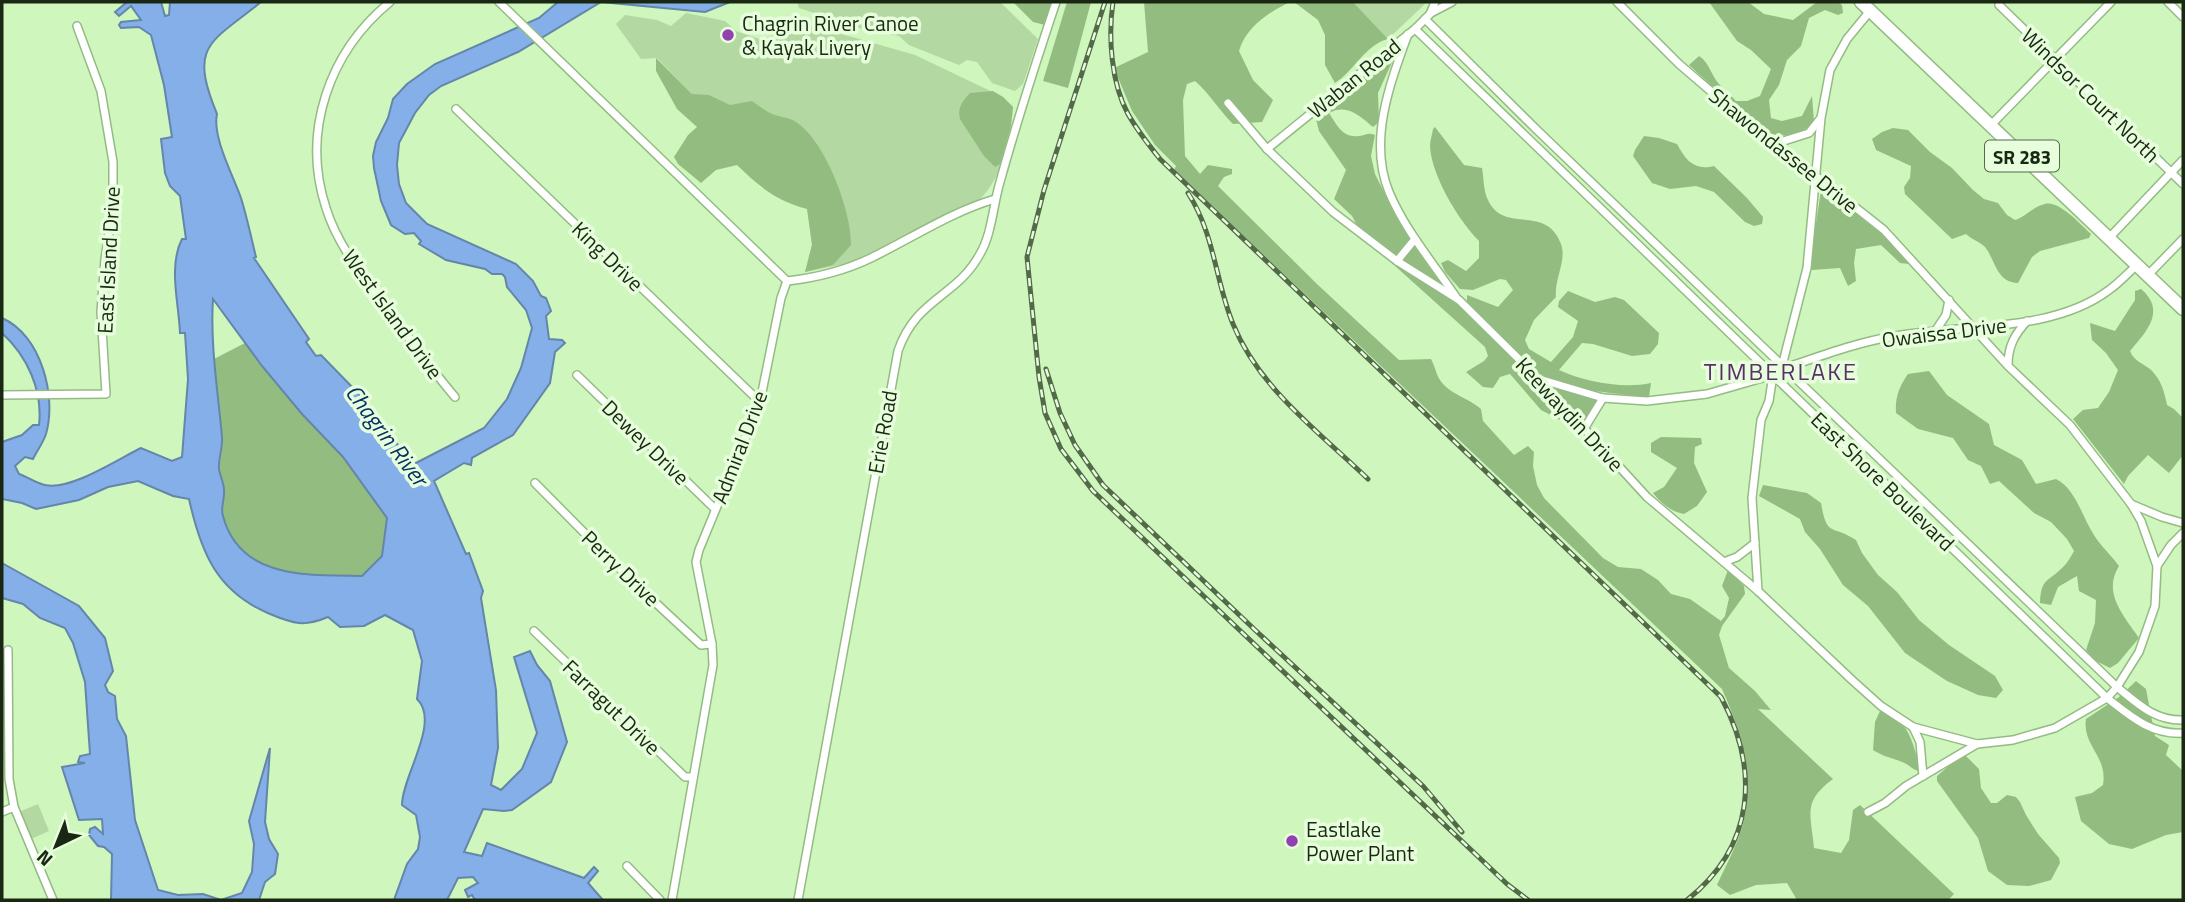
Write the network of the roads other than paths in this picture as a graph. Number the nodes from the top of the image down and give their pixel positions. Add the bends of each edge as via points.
1 (390, 2) edge
2 (499, 2) edge
3 (1056, 2) edge
4 (1435, 2) edge
5 (1452, 2) edge
6 (1611, 2) edge
7 (2111, 2) edge
8 (2168, 2) edge
9 (1619, 4) edge
10 (1999, 5) dead end
11 (1866, 6) edge
12 (1427, 16) junction
13 (2183, 17) edge
14 (77, 26) dead end
15 (1411, 32) junction
16 (2056, 61) junction
17 (1228, 103) dead end
18 (456, 109) dead end
19 (1821, 118) junction
20 (1990, 125) junction
21 (1537, 130) junction
22 (1529, 139) junction
23 (1774, 145) junction
24 (1267, 149) junction
25 (2183, 160) edge
26 (2171, 172) junction
27 (1816, 175) junction
28 (2183, 184) edge
29 (995, 199) junction
30 (2109, 238) junction
31 (1415, 239) junction
32 (2183, 239) edge
33 (1397, 261) junction
34 (2137, 265) junction
35 (2148, 275) junction
36 (787, 282) junction
37 (1459, 300) junction
38 (1949, 300) junction
39 (2183, 309) edge
40 (2027, 321) junction
41 (1975, 328) junction
42 (1936, 330) junction
43 (1783, 366) junction
44 (2008, 366) junction
45 (1773, 374) junction
46 (577, 375) dead end
47 (1538, 378) junction
48 (2, 395) edge
49 (455, 397) dead end
50 (1603, 398) junction
51 (761, 402) junction
52 (1584, 429) junction
53 (535, 483) dead end
54 (2131, 504) junction
55 (715, 509) junction
56 (2183, 523) edge
57 (2183, 533) edge
58 (1755, 543) junction
59 (1724, 562) junction
60 (2157, 566) junction
61 (1758, 591) junction
62 (534, 631) dead end
63 (712, 644) junction
64 (8, 650) dead end
65 (2117, 687) junction
66 (2107, 698) junction
67 (2183, 720) edge
68 (1913, 727) junction
69 (2183, 733) edge
70 (1977, 744) junction
71 (1923, 776) junction
72 (693, 777) junction
73 (14, 807) junction
74 (2, 812) edge
75 (1868, 812) dead end
76 (627, 866) dead end
77 (49, 899) edge
78 (660, 900) edge
79 (672, 900) edge
80 (798, 900) edge

1 - 49 street, West Island Drive via 356,37 331,79 317,129 320,180 326,209 353,261
2 - 36 street
3 - 29 street, Erie Road
4 - 12 street, Waban Road
5 - 12 street
6 - 9 street
7 - 16 street
8 - 13 street
9 - 23 street, Shawondassee Drive via 1679,64
10 - 16 street, Windsor Court North
11 - 19 street via 1830,70
11 - 20 main road, SR 283
12 - 15 street, Waban Road
12 - 21 street, East Shore Boulevard
14 - 48 street, East Island Drive via 101,91 113,162 113,206 101,312 106,394
15 - 22 street, East Shore Boulevard
15 - 24 street, Waban Road
15 - 31 street via 1392,76 1381,126 1382,169
16 - 20 street
16 - 26 street, Windsor Court North
17 - 24 street, Keewaydin Drive
18 - 51 street, King Drive
19 - 23 street via 1809,133
19 - 27 street
20 - 30 main road, SR 283
21 - 22 street
21 - 43 street, East Shore Boulevard
22 - 45 street, East Shore Boulevard
23 - 27 street, Shawondassee Drive
24 - 33 street, Keewaydin Drive via 1333,212
25 - 26 street
26 - 28 street, Windsor Court North
26 - 30 street
27 - 38 street, Shawondassee Drive via 1884,230
27 - 43 street via 1807,268
29 - 36 street via 870,259
29 - 80 street, Erie Road via 982,253 965,275 912,320 898,351
30 - 34 main road, SR 283
31 - 33 street
31 - 37 street
32 - 35 street
33 - 37 street, Keewaydin Drive
34 - 35 main road, SR 283
34 - 40 street, Owaissa Drive via 2108,291 2078,307
35 - 39 main road, SR 283
36 - 51 street, Admiral Drive
37 - 47 street, Keewaydin Drive
38 - 41 street, Shawondassee Drive
38 - 42 street
40 - 41 street, Owaissa Drive
40 - 44 street via 2014,338
41 - 42 street, Owaissa Drive
41 - 44 street, Shawondassee Drive
42 - 43 street, Owaissa Drive via 1851,346
43 - 45 street, Owaissa Drive
43 - 65 street, East Shore Boulevard
44 - 54 street, Shawondassee Drive via 2070,425
45 - 50 street, Owaissa Drive via 1707,394 1647,401
45 - 58 street via 1761,420 1754,485
45 - 66 street, East Shore Boulevard
46 - 55 street, Dewey Drive
47 - 50 street, Owaissa Drive
47 - 52 street, Keewaydin Drive
50 - 52 street
51 - 55 street, Admiral Drive
52 - 59 street, Keewaydin Drive via 1647,497
53 - 63 street, Perry Drive via 701,645
54 - 56 street, Shawondassee Drive
54 - 60 street, Shawondassee Drive
55 - 63 street, Admiral Drive via 696,562
57 - 60 street
58 - 59 street
58 - 61 street
59 - 61 street, Keewaydin Drive
60 - 65 street via 2155,606 2147,632
61 - 68 street, Keewaydin Drive via 1881,706
62 - 72 street, Farragut Drive via 675,768 685,777
63 - 72 street, Admiral Drive via 711,681
64 - 73 street via 9,779
65 - 66 street
65 - 67 street, East Shore Boulevard via 2146,712
66 - 69 street, East Shore Boulevard via 2139,723
66 - 70 street via 2055,728
68 - 70 street, Keewaydin Drive
68 - 71 street via 1920,742
70 - 71 street
71 - 75 street
72 - 79 street, Admiral Drive
73 - 74 street
73 - 77 street
76 - 78 street

